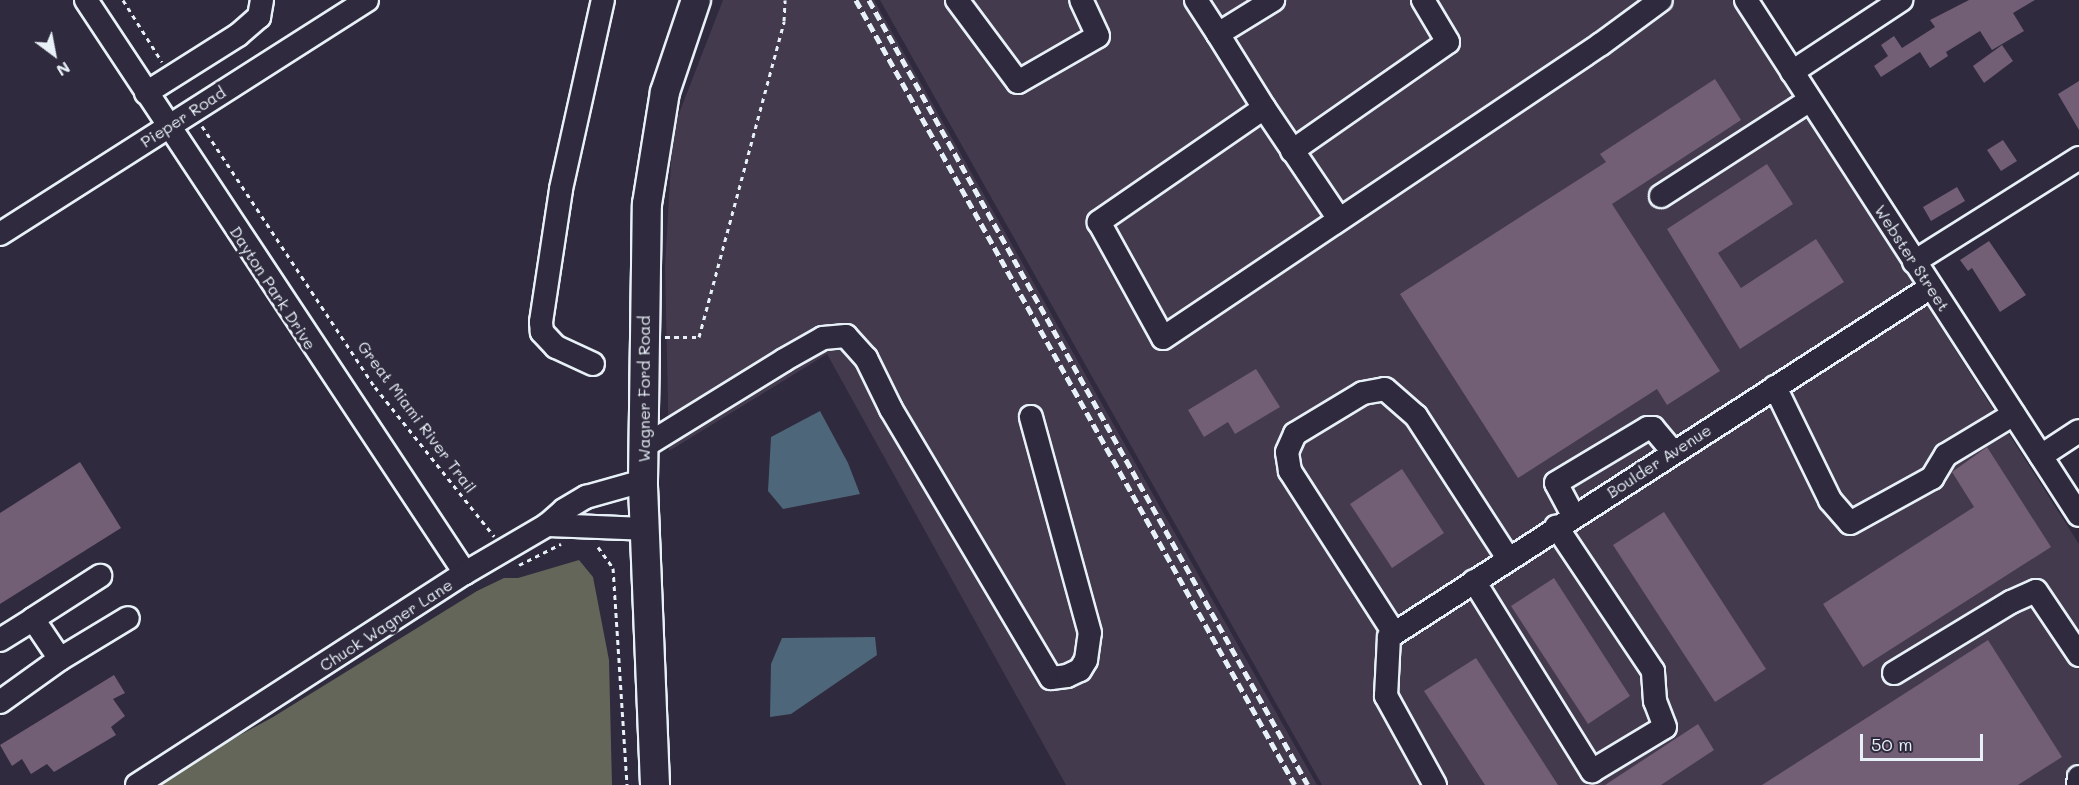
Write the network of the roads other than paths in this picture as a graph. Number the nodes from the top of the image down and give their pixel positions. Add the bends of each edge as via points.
1 (86, 0) edge
2 (262, 0) edge
3 (367, 0) edge
4 (603, 0) edge
5 (696, 0) edge
6 (957, 0) edge
7 (1081, 0) edge
8 (1196, 0) edge
9 (1273, 0) edge
10 (1423, 0) edge
11 (1661, 0) edge
12 (1746, 0) edge
13 (1901, 0) edge
14 (1218, 34) junction
15 (1792, 72) junction
16 (146, 93) junction
17 (1810, 100) junction
18 (1264, 108) junction
19 (168, 127) junction
20 (1292, 151) junction
21 (2079, 158) edge
22 (1660, 195) dead end
23 (1339, 219) junction
24 (0, 234) edge
25 (1914, 262) junction
26 (1931, 287) junction
27 (593, 364) dead end
28 (1775, 387) junction
29 (2014, 414) junction
30 (1031, 417) dead end
31 (2079, 431) edge
32 (645, 446) junction
33 (1673, 452) junction
34 (2041, 456) junction
35 (643, 481) junction
36 (2079, 515) edge
37 (1564, 521) junction
38 (547, 525) junction
39 (645, 529) junction
40 (1508, 558) junction
41 (465, 573) junction
42 (100, 576) dead end
43 (1474, 581) junction
44 (128, 618) dead end
45 (33, 619) junction
46 (1391, 635) junction
47 (0, 640) edge
48 (2079, 655) edge
49 (60, 659) junction
50 (1894, 674) dead end
51 (0, 702) edge
52 (2079, 777) edge
53 (137, 785) edge
54 (655, 785) edge
55 (1435, 785) edge
56 (2078, 785) edge

1 - 16 street, Dayton Park Drive
2 - 16 street via 259,17
3 - 19 street, Pieper Road
4 - 27 street via 561,189 541,322 546,339
5 - 32 main road, Wagner Ford Road via 674,61 654,145 647,204
6 - 7 street via 1018,81 1098,36
8 - 14 street
9 - 14 street
10 - 20 street via 1448,42
11 - 23 street
12 - 15 street, Webster Street
13 - 15 street
14 - 18 street
15 - 17 street, Webster Street
16 - 19 street, Dayton Park Drive
17 - 22 street
17 - 25 street, Webster Street
18 - 20 street
18 - 23 street via 1099,222 1163,338
19 - 24 street, Pieper Road
19 - 41 street, Dayton Park Drive
20 - 23 street
21 - 25 street
25 - 26 street, Webster Street
26 - 28 street, Boulder Avenue
26 - 29 street, Webster Street
28 - 29 street via 1830,500 1850,524 1932,478 1946,455
28 - 33 street, Boulder Avenue
29 - 34 street, Webster Street
30 - 32 street via 1090,633 1086,660 1080,670 1051,678 891,409 866,358 846,336 823,338 793,354
31 - 34 street
32 - 35 main road, Wagner Ford Road
33 - 37 street, Boulder Avenue
33 - 37 street via 1653,428 1648,428 1556,483
34 - 36 street, Webster Street
35 - 38 street, Chuck Wagner Lane via 586,497
35 - 39 main road, Wagner Ford Road
37 - 40 street, Boulder Avenue
37 - 43 street via 1653,671 1655,701 1665,727 1592,771
38 - 39 street
38 - 41 street, Chuck Wagner Lane
39 - 54 main road, Wagner Ford Road via 647,663
40 - 43 street, Boulder Avenue
40 - 46 street via 1416,416 1385,389 1364,393 1295,434 1287,452 1290,471
41 - 53 street, Chuck Wagner Lane
42 - 45 street
43 - 46 street, Boulder Avenue
44 - 49 street
45 - 47 street
45 - 49 street
46 - 55 street via 1386,696
48 - 50 street via 2036,591 2011,602
49 - 51 street
52 - 56 street

